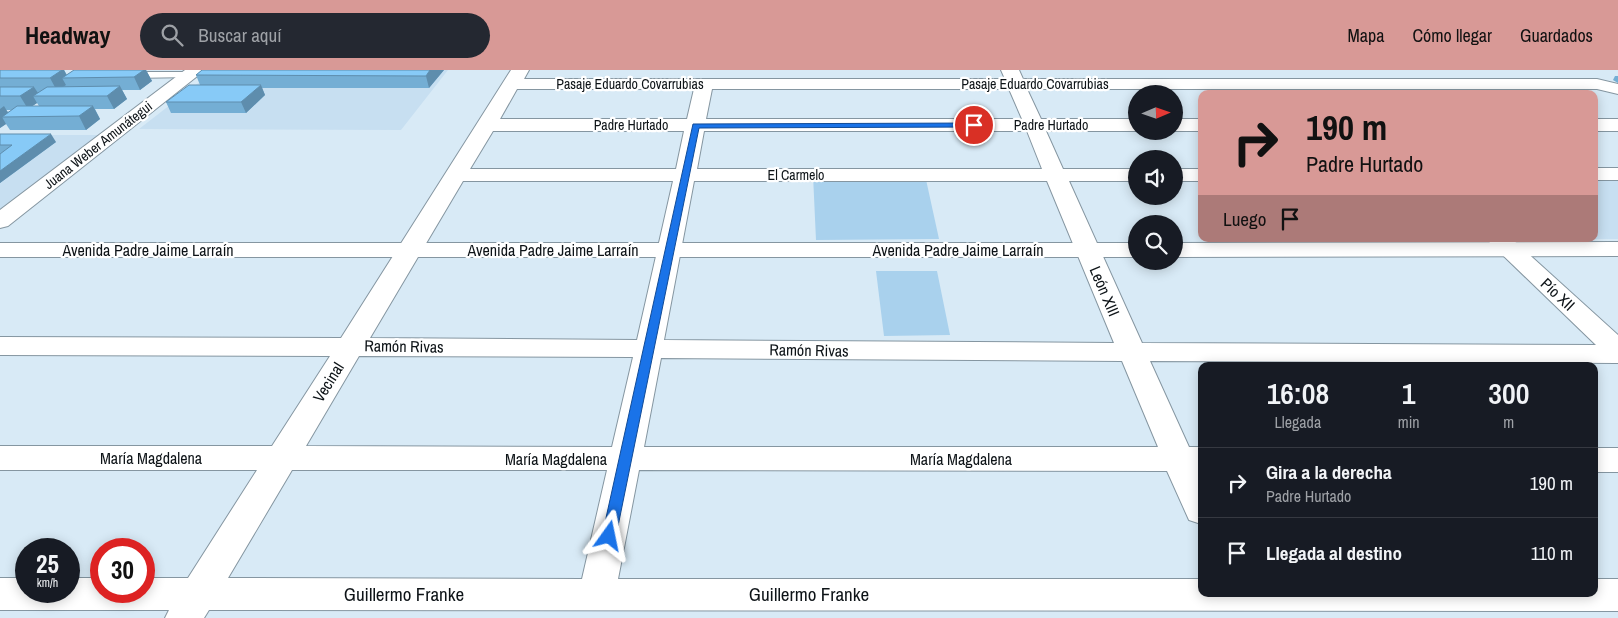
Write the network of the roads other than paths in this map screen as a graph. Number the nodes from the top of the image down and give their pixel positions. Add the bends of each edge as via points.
1 (1260, 70) edge
2 (1543, 70) edge
3 (193, 72) edge
4 (123, 75) edge
5 (516, 77) edge
6 (1013, 77) edge
7 (1115, 77) edge
8 (1191, 77) edge
9 (704, 84) junction
10 (1274, 84) junction
11 (1564, 84) junction
12 (1336, 89) edge
13 (1618, 89) edge
14 (486, 125) junction
15 (696, 125) junction
16 (1034, 125) junction
17 (1128, 125) edge
18 (1183, 125) edge
19 (1198, 125) edge
20 (1598, 125) edge
21 (1618, 125) edge
22 (1128, 174) edge
23 (1183, 174) edge
24 (1198, 174) edge
25 (1598, 174) edge
26 (1618, 174) edge
27 (456, 175) junction
28 (685, 175) junction
29 (1055, 175) junction
30 (0, 221) edge
31 (1504, 244) edge
32 (1618, 249) edge
33 (0, 250) edge
34 (410, 250) junction
35 (670, 250) junction
36 (1088, 250) junction
37 (1128, 250) edge
38 (1183, 250) edge
39 (0, 346) edge
40 (351, 346) junction
41 (649, 349) junction
42 (1618, 350) edge
43 (1132, 353) junction
44 (1618, 354) edge
45 (0, 458) edge
46 (282, 459) junction
47 (625, 459) junction
48 (1190, 459) edge
49 (1598, 460) edge
50 (1618, 460) edge
51 (1198, 497) edge
52 (0, 594) edge
53 (597, 594) junction
54 (1198, 594) edge
55 (1598, 595) edge
56 (1618, 595) edge
57 (191, 606) edge

1 - 10 street
2 - 11 street
3 - 4 lane
3 - 30 street, Juana Weber Amunátegui
5 - 9 street, Pasaje Eduardo Covarrubias
5 - 14 street, Vecinal
6 - 7 street, Pasaje Eduardo Covarrubias
6 - 9 street, Pasaje Eduardo Covarrubias
6 - 16 street, León XIII
7 - 8 street, Pasaje Eduardo Covarrubias
8 - 10 street, Pasaje Eduardo Covarrubias
9 - 15 street
10 - 12 street, Pasaje Eduardo Covarrubias
11 - 12 street, Pasaje Eduardo Covarrubias
11 - 13 street, Pasaje Eduardo Covarrubias via 1604,84
14 - 15 street, Padre Hurtado
14 - 27 street, Vecinal
15 - 16 street, Padre Hurtado
15 - 28 street
16 - 17 street, Padre Hurtado
16 - 29 street, León XIII
18 - 19 street
20 - 21 street
22 - 29 street, El Carmelo
23 - 24 street
25 - 26 street
27 - 28 street, El Carmelo
27 - 34 street, Vecinal
28 - 29 street, El Carmelo
28 - 35 street
29 - 36 street, León XIII
31 - 32 street
31 - 38 street
31 - 42 street, Pío XII
33 - 34 street, Avenida Padre Jaime Larraín
34 - 35 street, Avenida Padre Jaime Larraín
34 - 40 street, Vecinal
35 - 36 street, Avenida Padre Jaime Larraín
35 - 41 street
36 - 37 street, Avenida Padre Jaime Larraín
36 - 43 street, León XIII
39 - 40 street, Ramón Rivas
40 - 41 street, Ramón Rivas
40 - 46 street, Vecinal
41 - 43 street, Ramón Rivas
41 - 47 street
43 - 44 street, Ramón Rivas
43 - 48 street, León XIII
45 - 46 street, María Magdalena
46 - 47 street, María Magdalena
46 - 57 street, Vecinal
47 - 48 street, María Magdalena
47 - 53 street
48 - 51 street, León XIII
49 - 50 street
52 - 57 street, Guillermo Franke
53 - 54 street, Guillermo Franke
53 - 57 street, Guillermo Franke
55 - 56 street, Guillermo Franke

